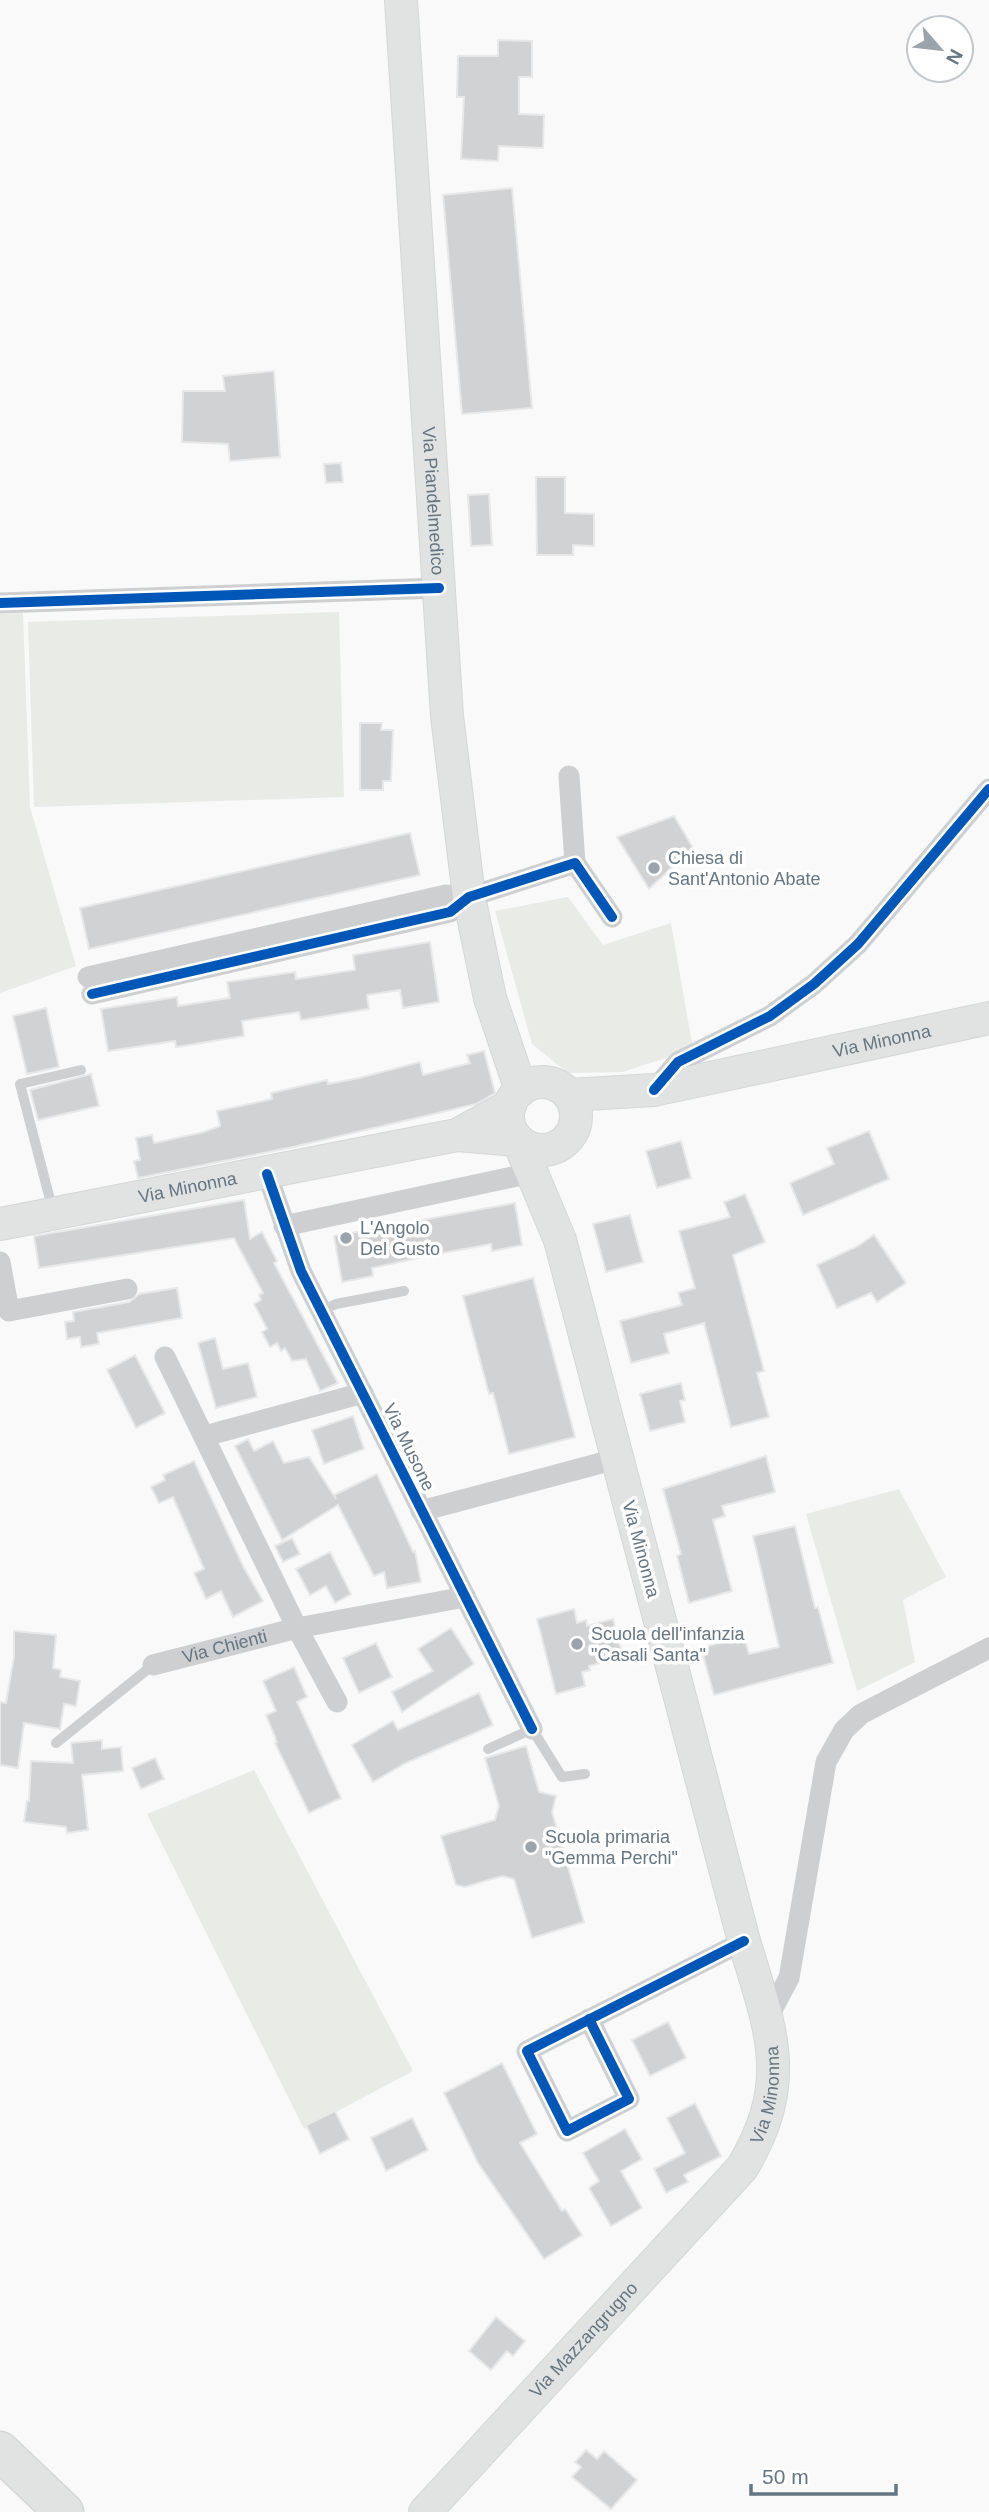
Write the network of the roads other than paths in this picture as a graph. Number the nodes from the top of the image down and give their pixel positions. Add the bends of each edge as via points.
1 (401, 0) edge
2 (439, 588) junction
3 (0, 603) edge
4 (569, 776) dead end
5 (989, 789) edge
6 (575, 863) junction
7 (469, 897) junction
8 (612, 916) dead end
9 (90, 985) dead end
10 (989, 1018) edge
11 (80, 1070) dead end
12 (654, 1090) junction
13 (537, 1094) junction
14 (570, 1133) junction
15 (457, 1135) junction
16 (518, 1140) junction
17 (531, 1173) junction
18 (267, 1174) junction
19 (53, 1214) junction
20 (0, 1224) edge
21 (284, 1226) junction
22 (560, 1240) junction
23 (0, 1262) edge
24 (127, 1289) dead end
25 (404, 1291) dead end
26 (321, 1311) junction
27 (166, 1357) dead end
28 (363, 1393) junction
29 (205, 1436) junction
30 (616, 1459) junction
31 (421, 1511) junction
32 (465, 1597) junction
33 (297, 1628) junction
34 (989, 1648) edge
35 (153, 1665) joint
36 (337, 1702) dead end
37 (532, 1729) junction
38 (56, 1744) dead end
39 (488, 1749) dead end
40 (585, 1774) dead end
41 (744, 1941) junction
42 (589, 2019) junction
43 (768, 2019) junction
44 (742, 2168) joint
45 (0, 2451) edge
46 (64, 2512) edge
47 (425, 2512) edge

1 - 2 main road, Via Piandelmedico
2 - 3 street
2 - 7 main road, Via Piandelmedico via 447,716
4 - 6 street
5 - 12 street via 858,944 814,985 770,1016 678,1062
6 - 7 street
6 - 8 street
7 - 9 street via 446,895
7 - 13 main road, Via Piandelmedico via 490,998 519,1048
10 - 12 main road, Via Minonna
11 - 19 lane via 20,1084
12 - 13 main road, Via Minonna
12 - 14 main road, Via Minonna
13 - 14 main road, Via Minonna via 576,1116
13 - 15 main road, Via Minonna
13 - 16 main road, Via Minonna via 510,1124
14 - 16 main road, Via Minonna via 542,1150
14 - 22 main road, Via Minonna via 555,1183
15 - 16 main road, Via Minonna
15 - 18 main road, Via Minonna
16 - 17 main road, Via Minonna
17 - 21 street
17 - 22 main road, Via Minonna
18 - 19 main road, Via Minonna
18 - 21 street, Via Musone
19 - 20 main road, Via Minonna
21 - 26 street, Via Musone
22 - 30 main road, Via Minonna
23 - 24 street via 9,1311
25 - 26 lane
26 - 28 street, Via Musone
27 - 29 street
28 - 29 street
28 - 31 street, Via Musone
29 - 33 street
30 - 31 street
30 - 41 main road, Via Minonna
31 - 32 street, Via Musone
32 - 33 street, Via Chienti
32 - 37 street, Via Musone
33 - 35 street, Via Chienti
33 - 36 street
34 - 43 street via 861,1714 844,1730 826,1762 789,1978
35 - 38 lane
37 - 39 lane
37 - 40 lane via 562,1777
41 - 42 street
41 - 43 main road, Via Minonna
42 - 42 street via 527,2051 567,2131 629,2099
43 - 44 main road, Via Minonna via 775,2067 772,2102 760,2138
44 - 47 main road, Via Mazzangrugno
45 - 46 highway

